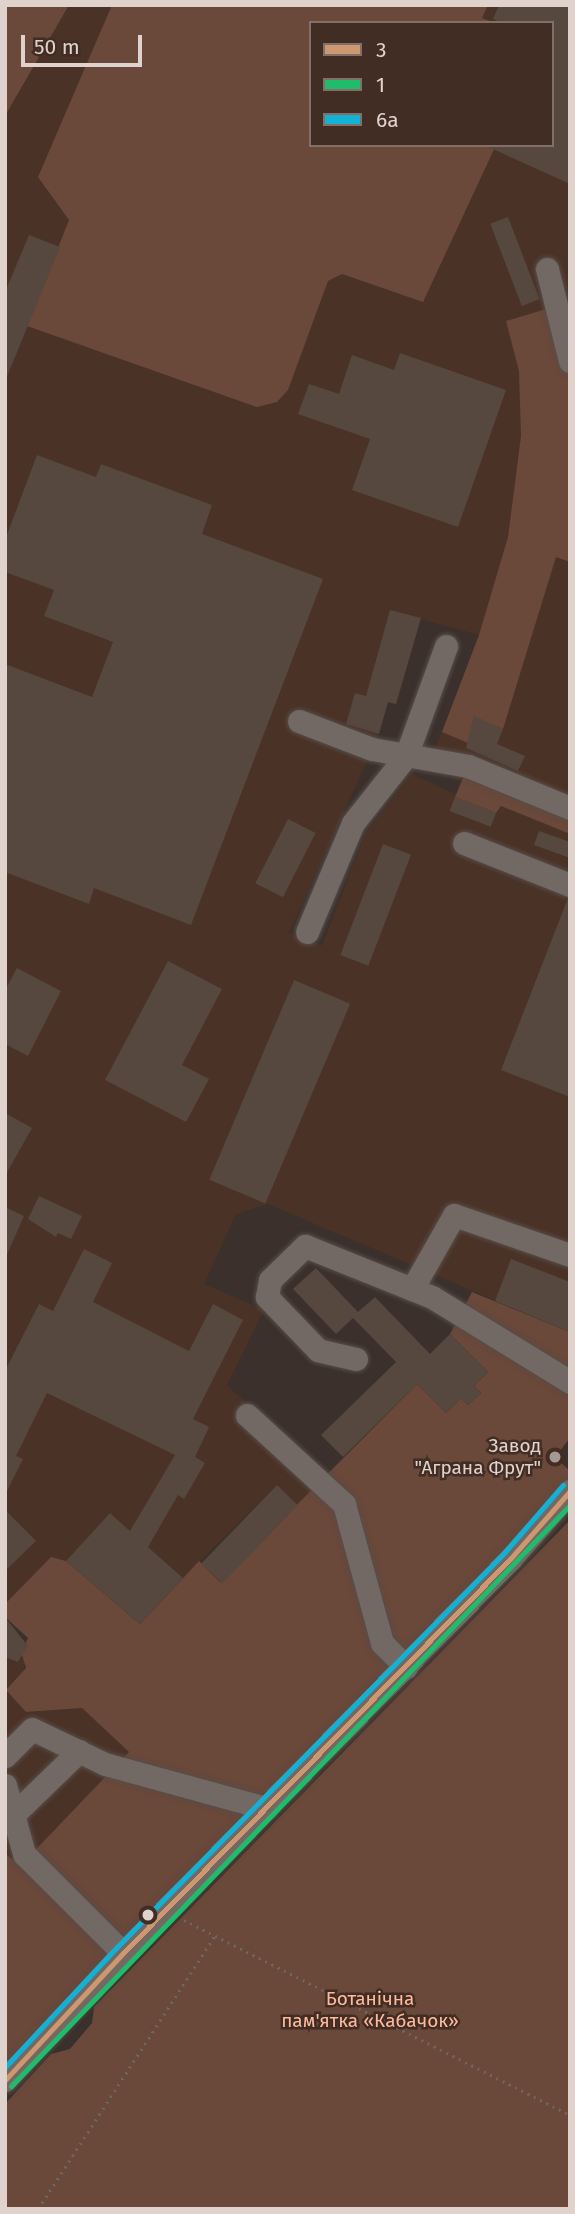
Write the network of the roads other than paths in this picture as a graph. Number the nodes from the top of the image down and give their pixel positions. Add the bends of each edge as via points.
1 (547, 269) dead end
2 (570, 361) edge
3 (446, 646) dead end
4 (299, 721) dead end
5 (406, 756) junction
6 (570, 808) edge
7 (464, 843) dead end
8 (570, 885) edge
9 (307, 932) dead end
10 (570, 1255) edge
11 (412, 1289) junction
12 (356, 1359) dead end
13 (570, 1382) edge
14 (247, 1415) dead end
15 (570, 1490) edge
16 (405, 1667) junction
17 (79, 1751) junction
18 (5, 1756) edge
19 (5, 1785) edge
20 (266, 1808) junction
21 (13, 1815) junction
22 (123, 1953) junction
23 (5, 2080) edge

1 - 2 street
3 - 5 street
4 - 5 street
5 - 6 street via 468,766
5 - 9 street via 354,823
7 - 8 street
10 - 11 street via 454,1215
11 - 12 street via 315,1246 295,1252 270,1280 267,1297 318,1350
11 - 13 street
14 - 16 street via 344,1504 382,1643
15 - 16 street
16 - 20 street
17 - 18 street via 32,1729
17 - 20 street via 105,1764
17 - 21 street
19 - 21 street
20 - 22 street
21 - 22 street via 24,1854
22 - 23 street

